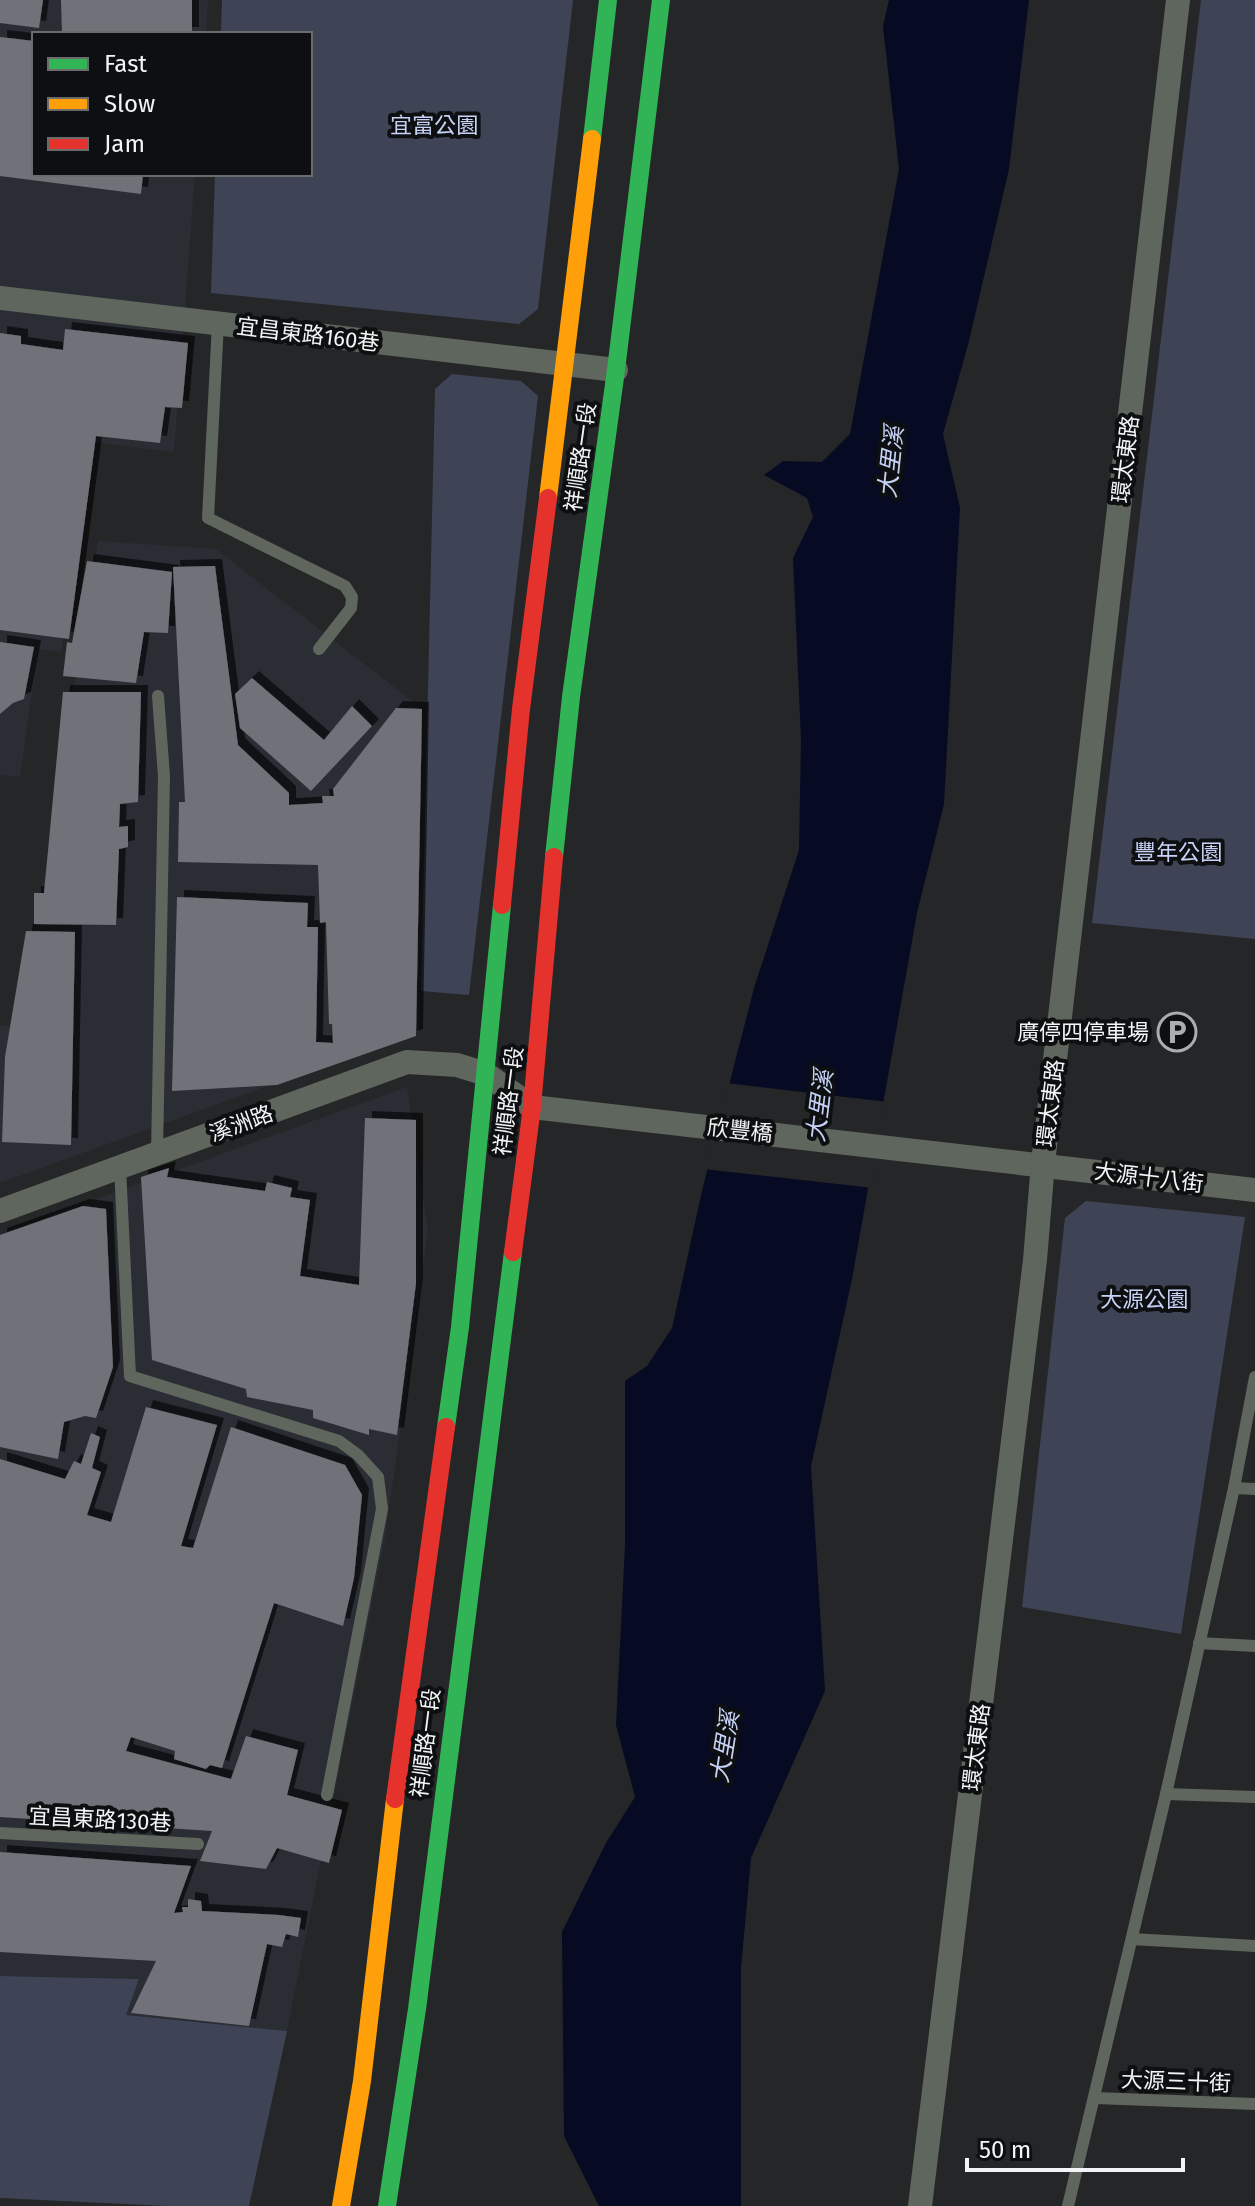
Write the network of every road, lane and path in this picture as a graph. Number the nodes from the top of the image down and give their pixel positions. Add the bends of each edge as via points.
1 (608, 0) edge
2 (661, 0) edge
3 (1178, 0) edge
4 (0, 298) edge
5 (218, 323) junction
6 (566, 364) junction
7 (616, 370) junction
8 (319, 649) dead end
9 (158, 696) dead end
10 (486, 1074) junction
11 (532, 1107) junction
12 (157, 1154) junction
13 (1043, 1163) junction
14 (120, 1167) junction
15 (1255, 1190) edge
16 (0, 1211) edge
17 (1255, 1377) edge
18 (1234, 1488) junction
19 (1255, 1489) edge
20 (1199, 1643) junction
21 (1255, 1646) edge
22 (1166, 1794) junction
23 (327, 1795) dead end
24 (1255, 1797) edge
25 (0, 1833) edge
26 (198, 1844) dead end
27 (1132, 1939) junction
28 (1255, 1946) edge
29 (1095, 2098) junction
30 (1255, 2104) edge
31 (341, 2206) edge
32 (387, 2206) edge
33 (920, 2206) edge
34 (1068, 2206) edge

1 - 6 street, 祥順路一段
2 - 7 street, 祥順路一段
3 - 13 street, 環太東路
4 - 5 street, 宜昌東路160巷
5 - 6 street, 宜昌東路160巷
5 - 8 lane via 208,518 345,586 351,608
6 - 7 street, 宜昌東路160巷
6 - 10 street, 祥順路一段 via 521,709
7 - 11 street, 祥順路一段 via 556,834
9 - 12 lane via 164,776
10 - 11 street
10 - 12 street, 溪洲路 via 457,1065 407,1062
10 - 31 street, 祥順路一段 via 460,1327 388,1849 362,2081
11 - 13 street, 欣豐橋
11 - 32 street, 祥順路一段
12 - 14 street, 溪洲路
13 - 15 street, 大源十八街
13 - 33 street, 環太東路
14 - 16 street, 溪洲路
14 - 23 lane via 130,1376 339,1441 378,1477 382,1509
17 - 18 lane
18 - 19 lane
18 - 20 lane
20 - 21 lane
20 - 22 lane
22 - 24 lane
22 - 27 lane
25 - 26 lane, 宜昌東路130巷
27 - 28 lane
27 - 29 lane
29 - 30 lane, 大源三十街
29 - 34 lane

